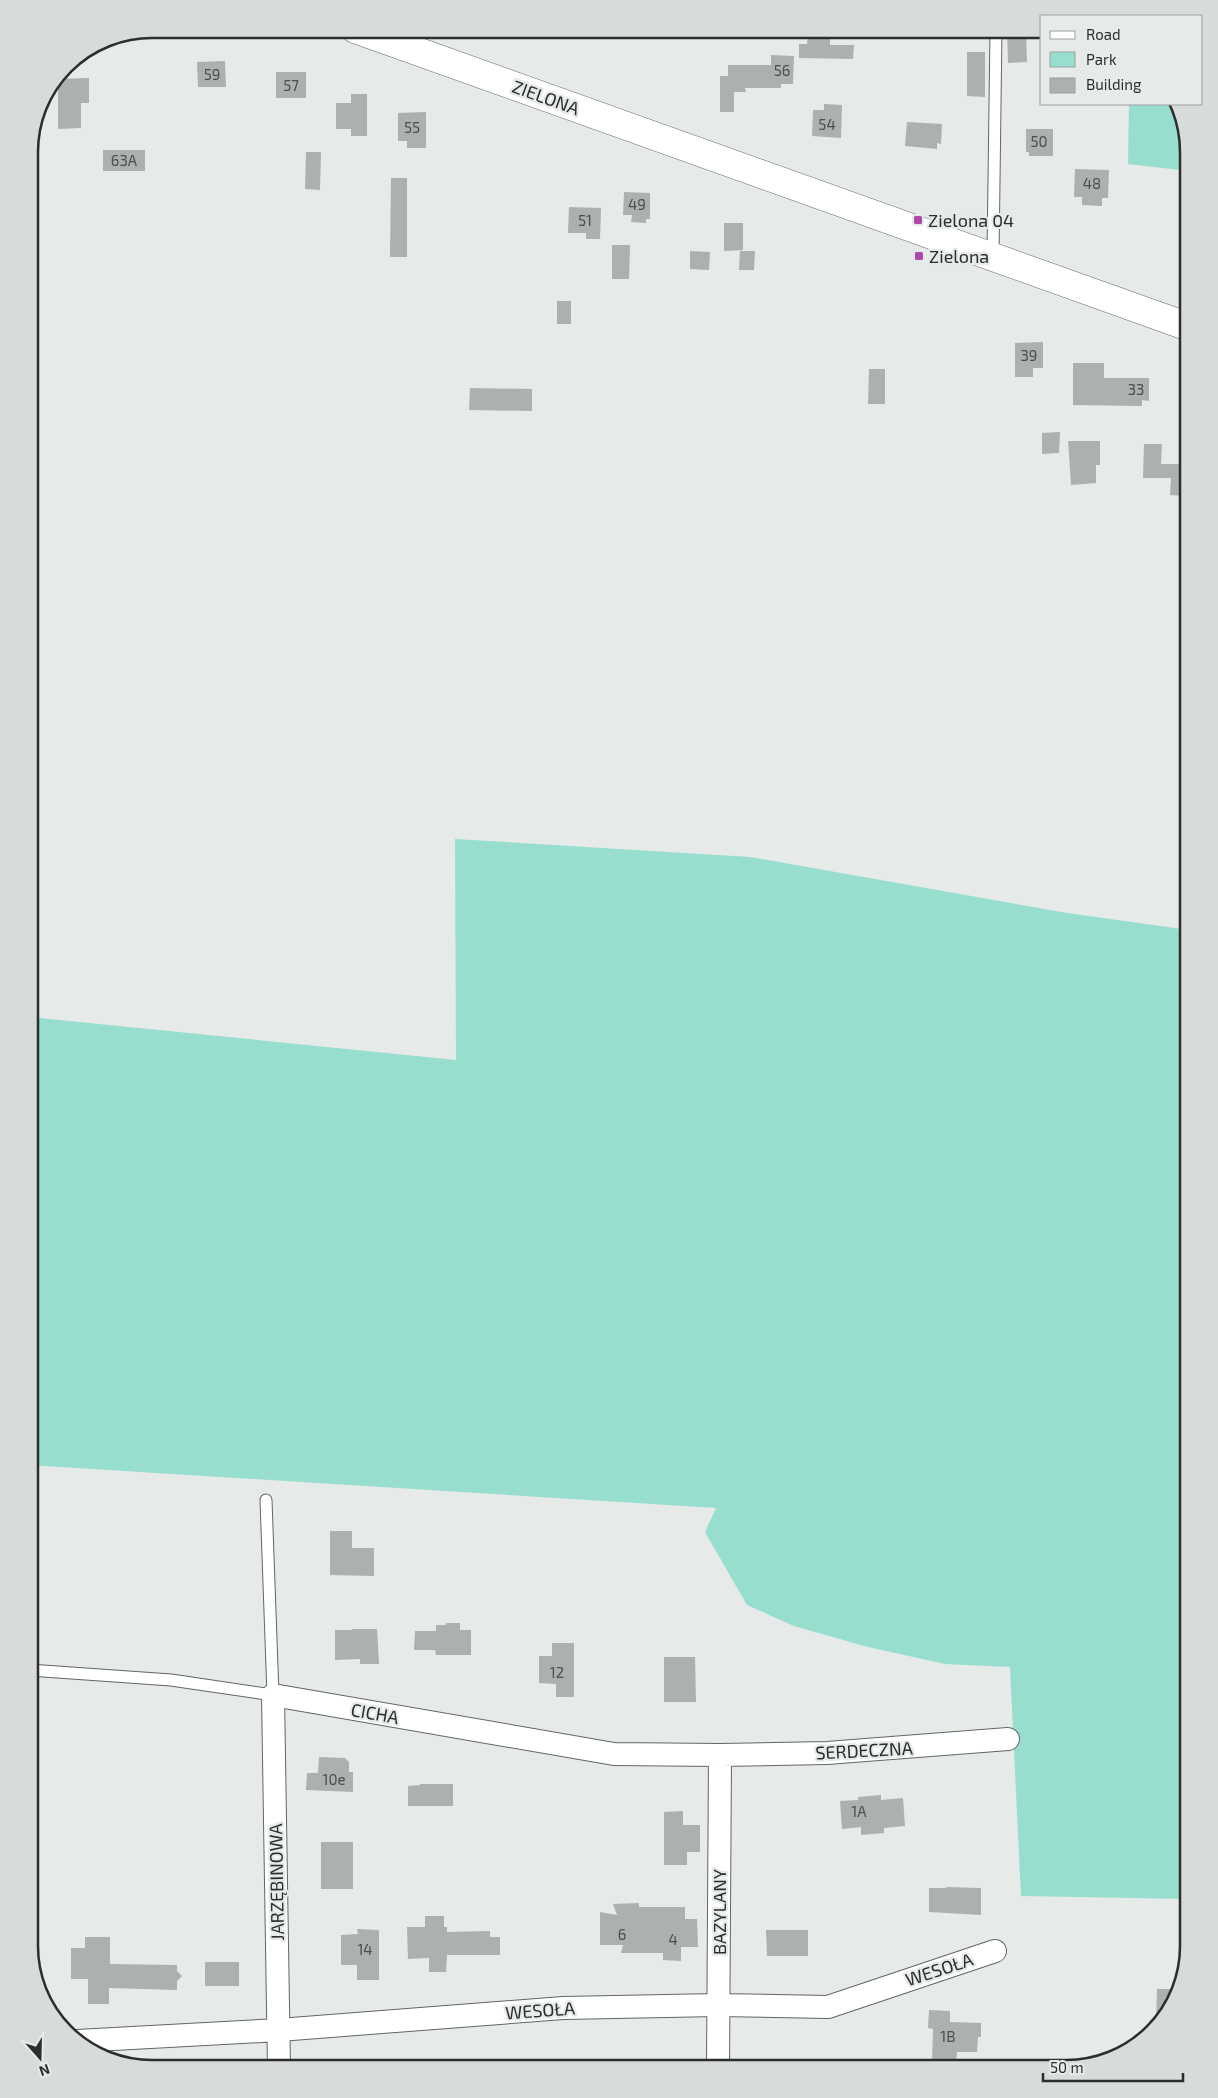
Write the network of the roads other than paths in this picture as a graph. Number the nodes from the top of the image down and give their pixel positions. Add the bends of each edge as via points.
1 (378, 37) edge
2 (996, 38) edge
3 (993, 256) junction
4 (1180, 324) edge
5 (266, 1500) dead end
6 (38, 1671) edge
7 (273, 1695) junction
8 (1008, 1740) dead end
9 (720, 1755) junction
10 (995, 1951) dead end
11 (718, 2005) junction
12 (279, 2030) junction
13 (89, 2041) edge
14 (279, 2060) edge
15 (718, 2060) edge

1 - 3 street, ZIELONA
2 - 3 lane
3 - 4 street, ZIELONA
5 - 7 lane
6 - 7 lane, CICHA via 171,1680
7 - 9 street, CICHA via 614,1754
7 - 12 street, JARZĘBINOWA
8 - 9 street, SERDECZNA via 837,1752
9 - 11 street, BAZYLANY
10 - 11 street, WESOŁA via 828,2007
11 - 12 street, WESOŁA via 563,2008
11 - 15 street, BAZYLANY
12 - 13 street, WESOŁA
12 - 14 street, JARZĘBINOWA

